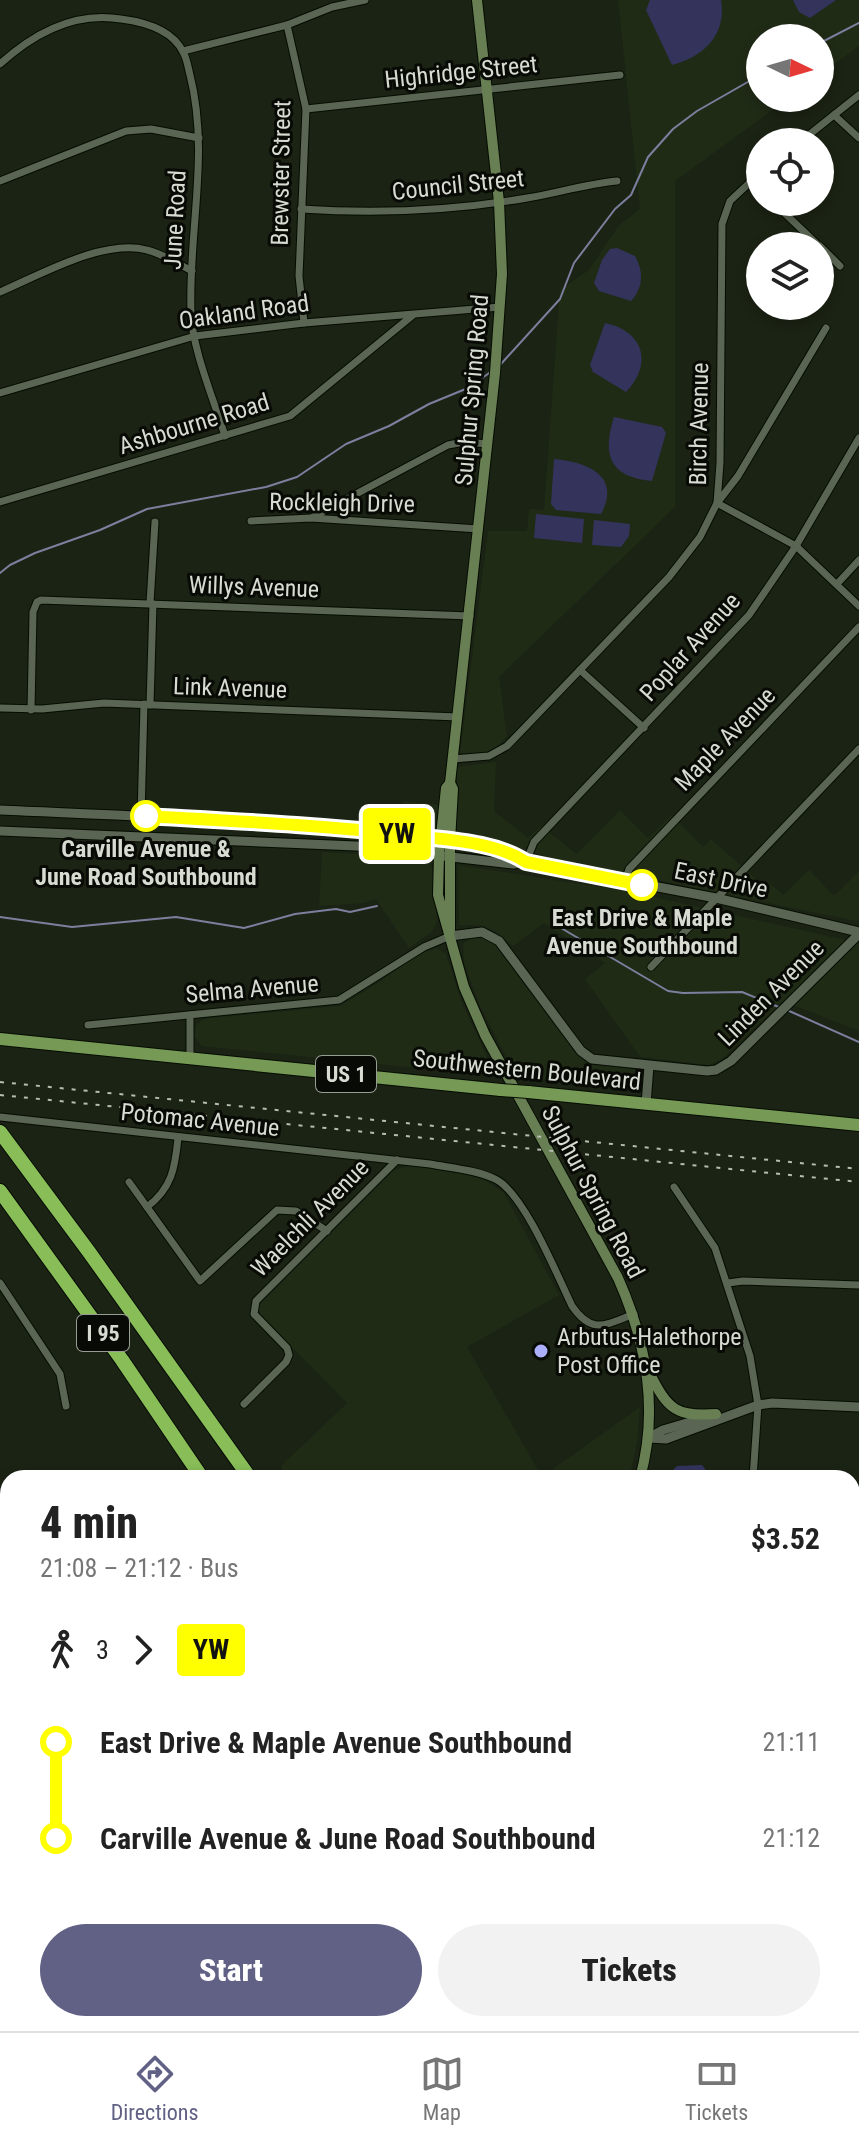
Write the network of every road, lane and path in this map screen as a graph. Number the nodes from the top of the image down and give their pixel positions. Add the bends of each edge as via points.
1 (365, 0) edge
2 (477, 0) edge
3 (287, 25) junction
4 (183, 51) junction
5 (0, 64) edge
6 (620, 75) dead end
7 (487, 89) junction
8 (859, 95) edge
9 (306, 109) junction
10 (834, 115) junction
11 (818, 128) edge
12 (199, 138) junction
13 (859, 138) edge
14 (0, 181) edge
15 (617, 181) dead end
16 (746, 185) edge
17 (499, 202) junction
18 (301, 209) junction
19 (788, 216) edge
20 (805, 232) edge
21 (834, 260) edge
22 (840, 266) dead end
23 (192, 271) junction
24 (0, 292) edge
25 (500, 307) junction
26 (415, 313) junction
27 (304, 323) junction
28 (826, 328) dead end
29 (195, 336) junction
30 (0, 393) edge
31 (225, 436) junction
32 (859, 438) edge
33 (488, 444) junction
34 (0, 502) edge
35 (717, 503) junction
36 (311, 518) junction
37 (251, 521) dead end
38 (155, 522) dead end
39 (479, 529) junction
40 (796, 546) junction
41 (859, 560) edge
42 (837, 584) junction
43 (152, 604) junction
44 (859, 606) edge
45 (470, 616) junction
46 (859, 627) edge
47 (580, 670) junction
48 (147, 704) junction
49 (0, 708) edge
50 (31, 710) junction
51 (458, 717) junction
52 (644, 728) junction
53 (859, 749) edge
54 (453, 759) junction
55 (0, 810) edge
56 (141, 816) junction
57 (233, 821) junction
58 (0, 831) edge
59 (232, 840) junction
60 (445, 840) junction
61 (444, 855) junction
62 (526, 862) junction
63 (625, 881) junction
64 (716, 898) junction
65 (859, 933) edge
66 (450, 936) junction
67 (651, 967) dead end
68 (190, 1015) junction
69 (88, 1025) dead end
70 (0, 1039) edge
71 (190, 1059) junction
72 (649, 1066) junction
73 (646, 1104) junction
74 (0, 1117) edge
75 (859, 1125) edge
76 (0, 1132) edge
77 (178, 1138) junction
78 (397, 1160) junction
79 (129, 1182) dead end
80 (674, 1187) dead end
81 (0, 1191) edge
82 (147, 1207) junction
83 (327, 1231) junction
84 (0, 1283) edge
85 (728, 1283) junction
86 (859, 1285) edge
87 (634, 1314) junction
88 (646, 1366) junction
89 (244, 1404) dead end
90 (758, 1405) junction
91 (66, 1406) dead end
92 (859, 1407) edge
93 (716, 1414) junction
94 (730, 1414) junction
95 (648, 1438) junction
96 (197, 1470) edge
97 (244, 1470) edge
98 (642, 1470) edge
99 (754, 1470) edge

1 - 3 street
2 - 7 main road, Sulphur Spring Road
3 - 4 street
3 - 9 street, Brewster Street
4 - 5 street via 164,31 149,25 97,17 40,34
4 - 12 street, June Road
6 - 7 street, Highridge Street
7 - 9 street, Highridge Street
7 - 17 main road, Sulphur Spring Road
8 - 10 street
9 - 18 street, Brewster Street
10 - 11 street
10 - 13 street
12 - 14 street via 151,129 126,131
12 - 23 street, June Road
15 - 17 street, Council Street
16 - 35 street, Birch Avenue via 730,201 722,224
17 - 18 street, Council Street via 389,213
17 - 25 main road, Sulphur Spring Road
18 - 27 street, Brewster Street
19 - 20 street
21 - 22 street
23 - 24 street via 146,249 120,247
23 - 29 street, June Road
25 - 26 street, Oakland Road
25 - 33 main road, Sulphur Spring Road
26 - 27 street, Oakland Road
26 - 31 street, Ashbourne Road via 290,416
27 - 29 street, Oakland Road
28 - 35 street
29 - 30 street, Oakland Road
29 - 31 street, June Road
31 - 34 street, Ashbourne Road
32 - 40 street, Poplar Avenue
33 - 36 street via 448,445
33 - 39 main road, Sulphur Spring Road
35 - 40 street
35 - 47 street, Birch Avenue via 688,554
36 - 37 street, Rockleigh Drive
36 - 39 street, Rockleigh Drive
38 - 43 street
39 - 45 main road, Sulphur Spring Road
40 - 42 street
40 - 52 street, Poplar Avenue via 728,640
41 - 42 street
42 - 44 street
43 - 45 street, Willys Avenue
43 - 48 street
43 - 50 street, Willys Avenue via 37,602
45 - 51 main road, Sulphur Spring Road
46 - 63 street, Maple Avenue via 629,869
47 - 52 street
47 - 54 street, Birch Avenue via 499,752
48 - 50 street, Link Avenue
48 - 51 street, Link Avenue
48 - 56 street
49 - 50 street, Link Avenue
51 - 54 main road, Sulphur Spring Road
52 - 62 street, Poplar Avenue via 534,842
53 - 64 street
54 - 60 main road, Sulphur Spring Road via 446,788
55 - 56 street, East Drive
56 - 57 street, East Drive
57 - 59 street
57 - 60 street, East Drive
58 - 59 street, East Drive
59 - 61 street, East Drive
60 - 61 main road, Sulphur Spring Road
60 - 62 street, East Drive
61 - 62 street, East Drive
61 - 66 main road, Sulphur Spring Road
62 - 63 street, East Drive
63 - 64 street, East Drive
64 - 65 street, East Drive
64 - 67 street
65 - 72 street, Linden Avenue via 731,1061 716,1070
66 - 68 street, Selma Avenue via 339,1000
66 - 72 street via 482,932 499,941 586,1056
66 - 87 main road, Sulphur Spring Road via 472,1008
68 - 69 street, Selma Avenue
68 - 71 street
70 - 71 main road, Southwestern Boulevard / US 1
71 - 73 main road, Southwestern Boulevard / US 1, bridge
72 - 73 street
73 - 75 main road, Southwestern Boulevard / US 1
74 - 77 street, Potomac Avenue
76 - 97 highway, I 95
77 - 78 street, Potomac Avenue
77 - 82 street via 171,1180
78 - 83 street, Waelchli Avenue
78 - 87 street, Waelchli Avenue via 480,1174 504,1184 582,1320 604,1325
79 - 82 street
80 - 85 street via 715,1248
81 - 96 highway, I 95
82 - 83 street via 200,1281 277,1210 296,1211
83 - 89 street, Waelchli Avenue via 256,1301 254,1314 289,1355
84 - 91 street via 60,1374
85 - 86 street
85 - 90 street via 755,1375
87 - 88 main road, Sulphur Spring Road
88 - 93 main road via 672,1407 688,1415
88 - 95 main road, Sulphur Spring Road
90 - 92 street
90 - 94 street
90 - 99 street
93 - 94 street
93 - 95 street
94 - 95 street via 666,1439
95 - 98 main road, Sulphur Spring Road

